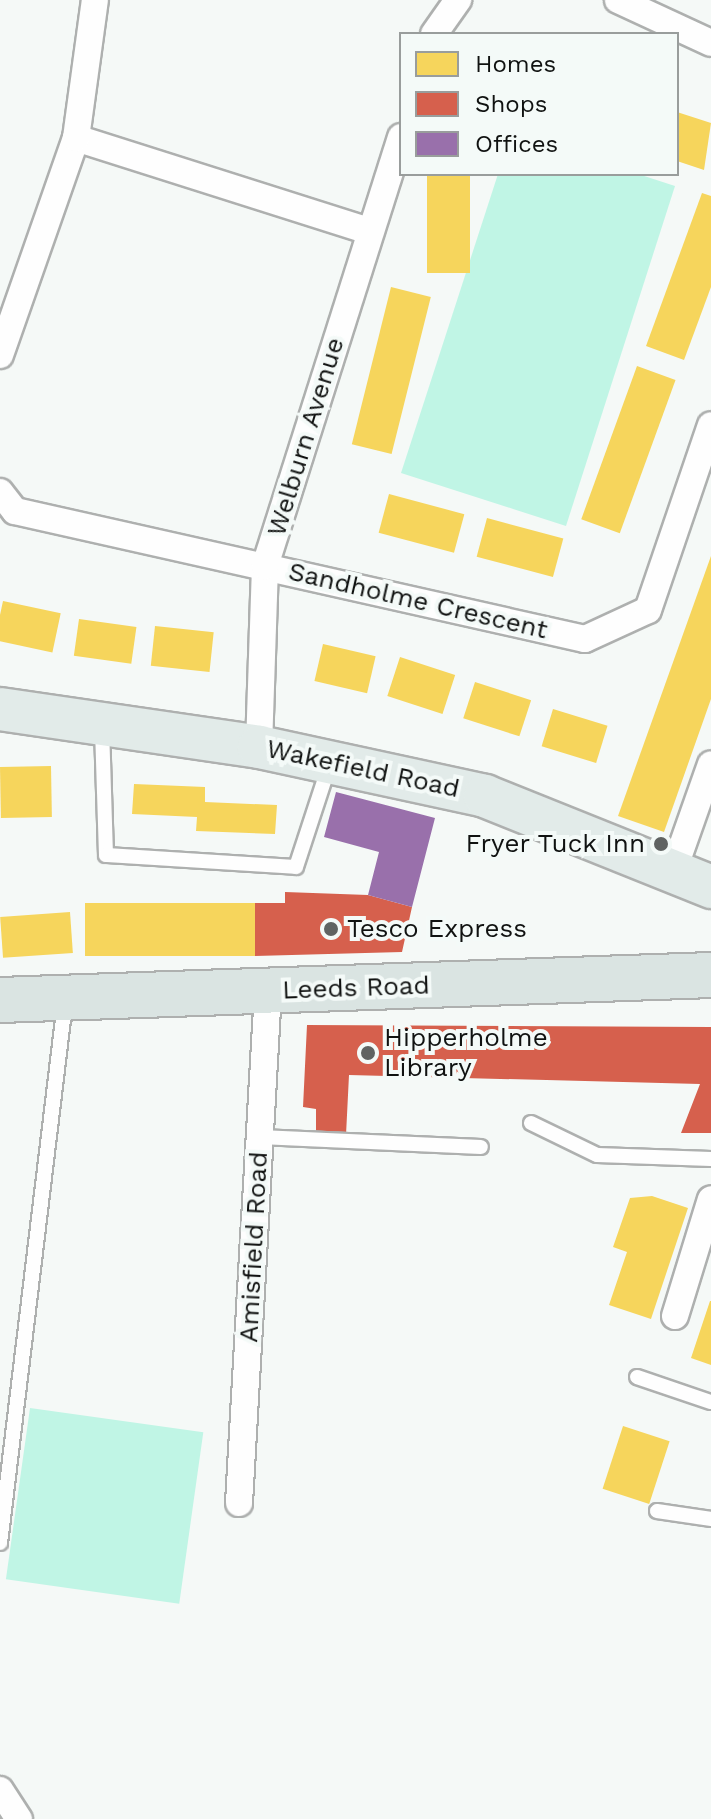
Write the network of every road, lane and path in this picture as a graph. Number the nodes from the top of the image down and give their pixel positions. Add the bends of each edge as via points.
1 (95, 0) edge
2 (458, 0) edge
3 (618, 0) edge
4 (435, 32) edge
5 (711, 43) edge
6 (76, 138) junction
7 (399, 143) edge
8 (370, 231) junction
9 (0, 355) edge
10 (711, 425) edge
11 (0, 492) edge
12 (265, 566) junction
13 (0, 709) edge
14 (102, 723) junction
15 (259, 747) junction
16 (330, 762) junction
17 (711, 764) edge
18 (692, 879) edge
19 (711, 975) edge
20 (268, 990) junction
21 (66, 998) junction
22 (0, 1000) edge
23 (531, 1123) dead end
24 (260, 1137) junction
25 (481, 1147) dead end
26 (711, 1159) edge
27 (711, 1199) edge
28 (675, 1316) dead end
29 (637, 1377) dead end
30 (711, 1402) edge
31 (239, 1503) dead end
32 (657, 1511) dead end
33 (711, 1519) edge
34 (0, 1543) edge
35 (0, 1790) edge
36 (19, 1819) edge

1 - 6 street
2 - 4 street
3 - 5 street
6 - 8 street
6 - 9 street
7 - 8 street, Welburn Avenue
8 - 12 street, Welburn Avenue
10 - 12 street, Sandholme Crescent via 648,610 585,639
11 - 12 street, Sandholme Crescent via 15,511
12 - 15 street, Welburn Avenue
13 - 14 main road, Wakefield Road
14 - 15 main road, Wakefield Road
14 - 16 lane via 106,855 296,867
15 - 16 main road, Wakefield Road
16 - 18 main road, Wakefield Road via 485,796
17 - 18 street
19 - 20 highway, Leeds Road
20 - 21 highway, Leeds Road
20 - 24 street, Amisfield Road
21 - 22 highway, Leeds Road
21 - 34 lane
23 - 26 lane via 597,1155
24 - 25 lane
24 - 31 street, Amisfield Road
27 - 28 street
29 - 30 lane
32 - 33 lane
35 - 36 street

